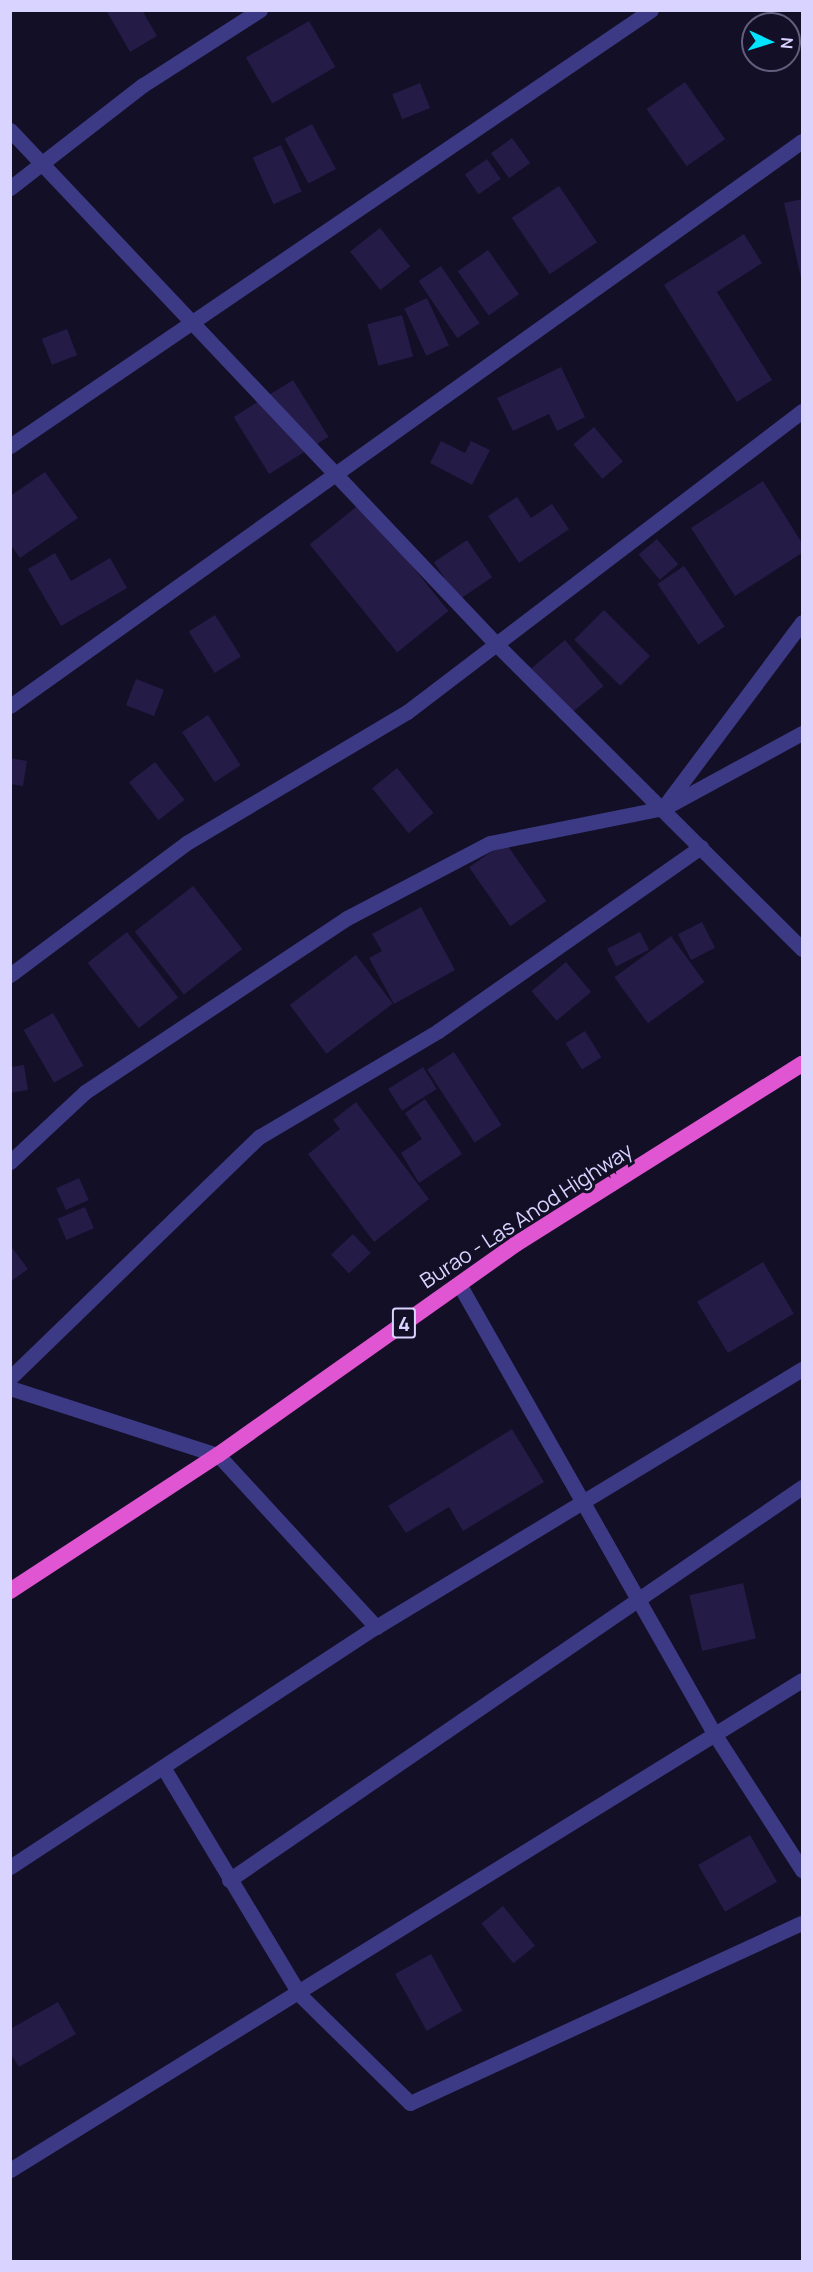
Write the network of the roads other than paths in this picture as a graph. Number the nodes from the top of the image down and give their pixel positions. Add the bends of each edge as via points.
1 (260, 10) edge
2 (651, 10) edge
3 (10, 129) edge
4 (802, 141) edge
5 (42, 163) junction
6 (10, 188) edge
7 (191, 321) junction
8 (802, 411) edge
9 (10, 446) edge
10 (336, 474) junction
11 (802, 622) edge
12 (496, 644) junction
13 (10, 706) edge
14 (802, 732) edge
15 (663, 808) junction
16 (701, 847) junction
17 (802, 949) edge
18 (10, 975) edge
19 (802, 1064) edge
20 (10, 1162) edge
21 (459, 1284) junction
22 (802, 1369) edge
23 (10, 1378) edge
24 (10, 1388) edge
25 (218, 1455) junction
26 (802, 1487) edge
27 (582, 1502) junction
28 (10, 1591) edge
29 (637, 1599) junction
30 (376, 1627) junction
31 (802, 1680) edge
32 (715, 1735) junction
33 (163, 1767) junction
34 (10, 1867) edge
35 (802, 1870) edge
36 (229, 1880) junction
37 (802, 1923) edge
38 (300, 1995) junction
39 (10, 2170) edge

1 - 5 street via 143,85
2 - 7 street
3 - 5 street
4 - 10 street
5 - 6 street
5 - 7 street
7 - 9 street
7 - 10 street
8 - 12 street
10 - 12 street
10 - 13 street
11 - 15 street
12 - 15 street
12 - 18 street via 407,711 188,842
14 - 15 street
15 - 16 street
15 - 20 street via 490,843 347,918 85,1092
16 - 17 street
16 - 23 street via 438,1031 259,1137
19 - 21 highway, Burao - Las Anod Highway / 4
21 - 25 highway, Burao - Las Anod Highway / 4
21 - 27 street
22 - 27 street
24 - 25 street
25 - 28 highway, Burao - Las Anod Highway / 4
25 - 30 street
26 - 29 street
27 - 29 street
27 - 30 street
29 - 32 street
29 - 36 street
30 - 33 street
31 - 32 street
32 - 35 street
32 - 38 street
33 - 34 street
33 - 36 street
36 - 38 street
37 - 38 street via 410,2103
38 - 39 street

